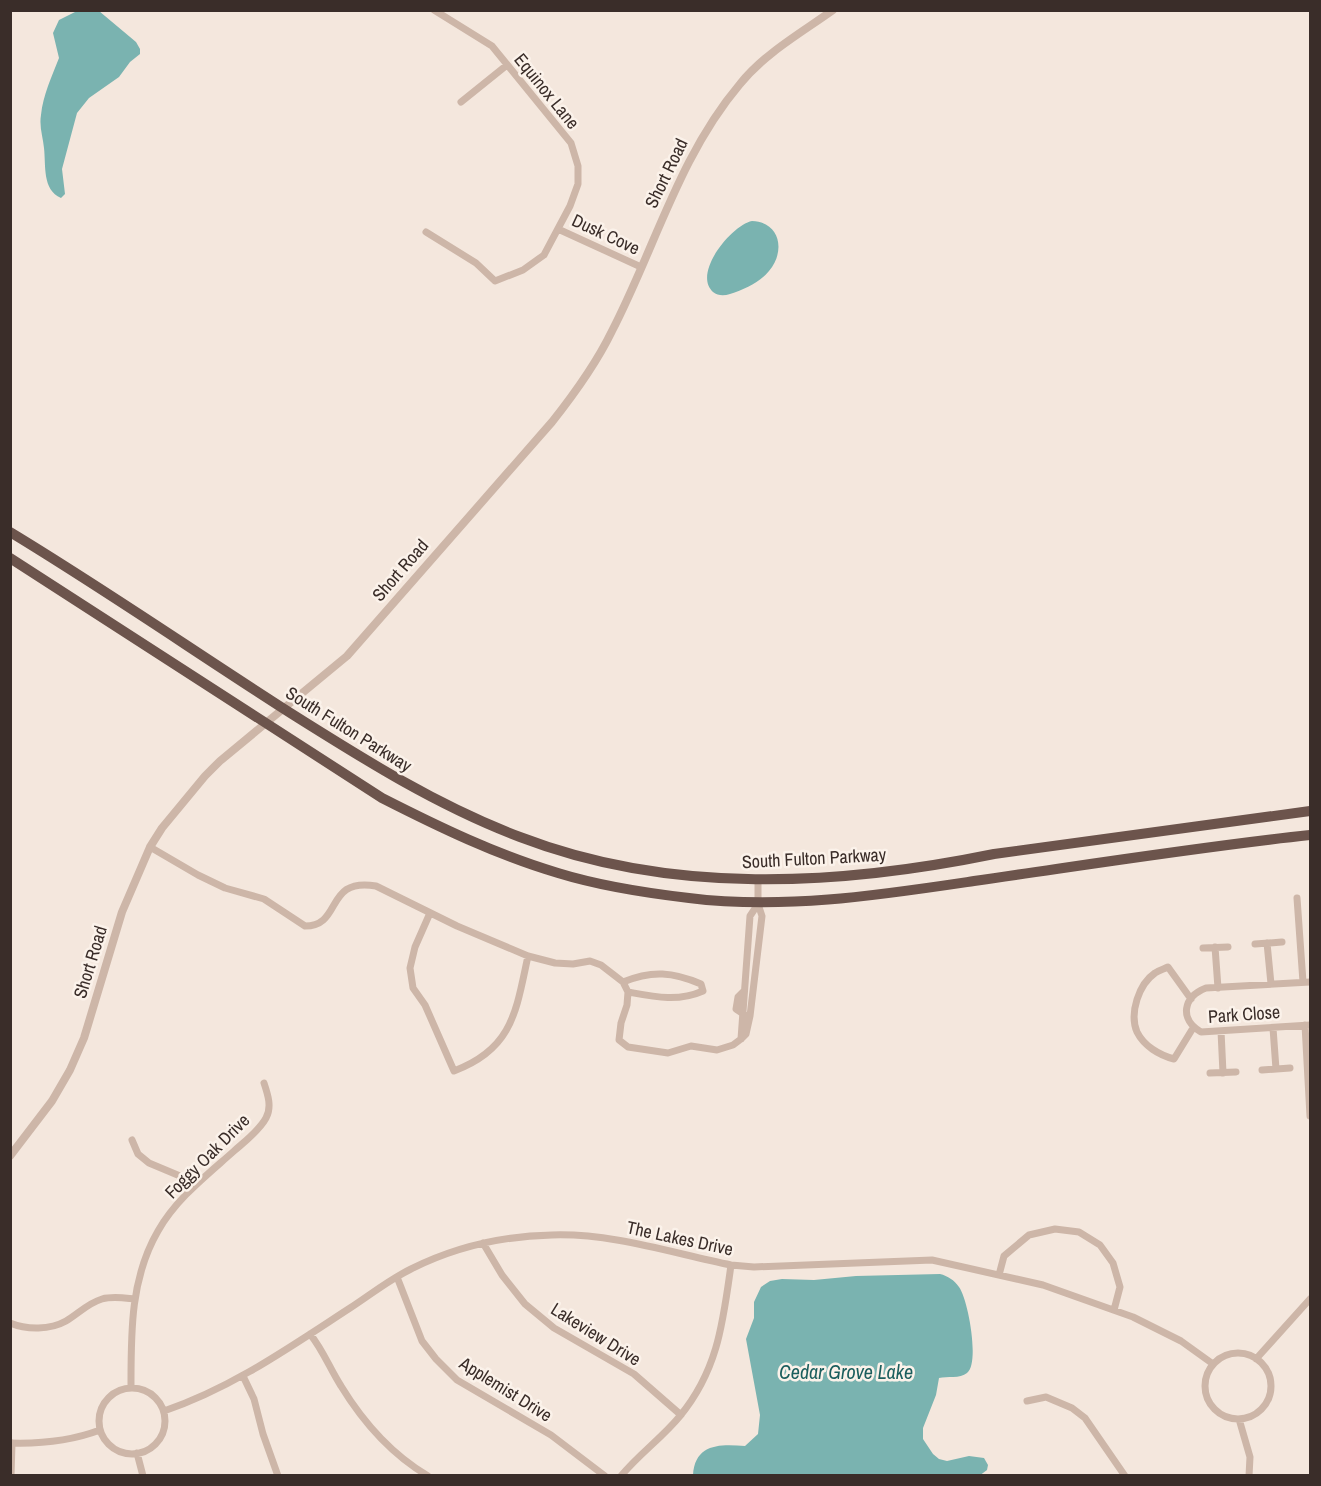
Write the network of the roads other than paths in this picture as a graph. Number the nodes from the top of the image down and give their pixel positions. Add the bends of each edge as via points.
1 (434, 10) edge
2 (833, 10) edge
3 (507, 65) junction
4 (461, 102) dead end
5 (558, 229) junction
6 (426, 232) dead end
7 (641, 267) junction
8 (10, 532) edge
9 (10, 558) edge
10 (285, 709) junction
11 (267, 723) junction
12 (1311, 811) edge
13 (1311, 834) edge
14 (150, 847) junction
15 (758, 881) junction
16 (1297, 898) dead end
17 (758, 903) junction
18 (430, 913) junction
19 (1282, 942) dead end
20 (1267, 943) junction
21 (1255, 944) dead end
22 (1215, 947) junction
23 (1228, 947) dead end
24 (1203, 948) dead end
25 (528, 956) junction
26 (746, 965) junction
27 (756, 966) junction
28 (623, 982) junction
29 (1307, 982) edge
30 (1271, 984) junction
31 (1218, 988) junction
32 (628, 992) junction
33 (1191, 999) junction
34 (742, 1014) junction
35 (750, 1016) junction
36 (1308, 1025) edge
37 (1193, 1028) junction
38 (1273, 1028) junction
39 (1221, 1031) junction
40 (741, 1039) junction
41 (1290, 1068) dead end
42 (1276, 1069) junction
43 (1262, 1070) dead end
44 (1236, 1072) dead end
45 (1210, 1073) dead end
46 (1223, 1073) junction
47 (264, 1083) dead end
48 (1310, 1116) edge
49 (132, 1140) dead end
50 (10, 1156) edge
51 (193, 1188) junction
52 (483, 1243) junction
53 (731, 1265) junction
54 (999, 1275) junction
55 (397, 1277) junction
56 (135, 1299) junction
57 (1311, 1299) edge
58 (1114, 1310) junction
59 (10, 1323) edge
60 (310, 1334) junction
61 (1256, 1359) junction
62 (1213, 1364) junction
63 (243, 1376) junction
64 (131, 1388) junction
65 (1026, 1401) dead end
66 (164, 1411) junction
67 (681, 1415) junction
68 (1239, 1419) junction
69 (100, 1430) junction
70 (11, 1443) edge
71 (137, 1453) junction
72 (11, 1476) edge
73 (143, 1476) edge
74 (278, 1476) edge
75 (428, 1476) edge
76 (605, 1476) edge
77 (621, 1476) edge
78 (1125, 1476) edge
79 (1249, 1476) edge

1 - 3 street, Equinox Lane via 492,46
2 - 7 street, Short Road via 775,51 740,84 689,161
3 - 4 street
3 - 5 street, Equinox Lane via 571,143 578,166 578,184
5 - 6 street, Equinox Lane via 544,255 524,270 495,281 476,263
5 - 7 street, Dusk Cove
7 - 10 street, Short Road via 595,363 552,422 347,656
8 - 10 highway, South Fulton Parkway
9 - 11 highway
10 - 11 street, Short Road
10 - 15 highway, South Fulton Parkway via 432,798 521,838 618,865
11 - 14 street, Short Road via 205,776
11 - 17 highway via 382,798 501,853 602,884 690,899
12 - 15 highway, South Fulton Parkway via 947,863
13 - 17 highway via 859,898
14 - 18 street via 225,888 264,899 305,926 319,923 327,916 347,888 364,884
14 - 50 street, Short Road via 122,912 84,1038 70,1070
15 - 17 street
16 - 29 street
17 - 26 street via 750,916
17 - 27 street via 762,916
18 - 25 street
18 - 25 street via 410,968 413,988 425,1005 454,1071 487,1055 503,1037 515,1014
19 - 20 street
20 - 21 street
20 - 30 street
22 - 23 street
22 - 24 street
22 - 31 street
25 - 28 street via 564,964 590,961 602,965
26 - 27 street
26 - 34 street via 744,990 736,1002 736,1009
27 - 35 street
28 - 32 street
28 - 32 street via 655,974 682,976 701,984 704,991 689,997 659,998
29 - 30 street, Park Close
30 - 31 street, Park Close
31 - 33 street, Park Close via 1206,988
32 - 40 street via 619,1040 627,1047 668,1053 690,1046 717,1050
33 - 37 street, Park Close via 1186,1015
33 - 37 street via 1168,967 1155,972 1146,982 1138,994 1134,1013 1137,1032 1162,1056 1174,1059
34 - 35 street
34 - 40 street
35 - 40 street
36 - 38 street, Park Close
36 - 48 street
37 - 39 street, Park Close via 1201,1032
38 - 39 street, Park Close
38 - 42 street
39 - 46 street
41 - 42 street
42 - 43 street
44 - 46 street
45 - 46 street
47 - 51 street, Foggy Oak Drive via 270,1102 266,1118
49 - 51 street via 138,1154 180,1176
51 - 56 street, Foggy Oak Drive via 157,1231 139,1273
52 - 53 street, The Lakes Drive via 551,1235 595,1236
52 - 55 street, The Lakes Drive via 444,1255
52 - 67 street, Lakeview Drive via 525,1304 554,1328 634,1374
53 - 54 street, The Lakes Drive via 933,1260
53 - 67 street via 716,1351 703,1383
54 - 58 street, The Lakes Drive via 1043,1285
54 - 58 street via 1004,1256 1029,1235 1055,1229 1078,1232 1100,1245 1113,1263 1120,1287
55 - 60 street, The Lakes Drive
55 - 76 street, Applemist Drive via 422,1341 457,1380 551,1435
56 - 59 street via 104,1299 91,1303 63,1323 38,1328
56 - 64 street, Foggy Oak Drive
57 - 61 street
58 - 62 street, The Lakes Drive via 1181,1341
60 - 63 street, The Lakes Drive
60 - 75 street via 363,1418 385,1444
61 - 62 street via 1232,1354
61 - 68 street via 1268,1373 1270,1394 1258,1412
62 - 68 street via 1205,1384 1210,1405 1228,1418
63 - 66 street, The Lakes Drive
63 - 74 street
64 - 66 street via 151,1394
64 - 69 street via 112,1394 105,1401
65 - 78 street via 1046,1397 1072,1408 1085,1418
66 - 71 street via 165,1422 156,1443
67 - 77 street
68 - 79 street via 1250,1457
69 - 70 street via 41,1444
69 - 71 street via 110,1445
70 - 72 street
71 - 73 street

